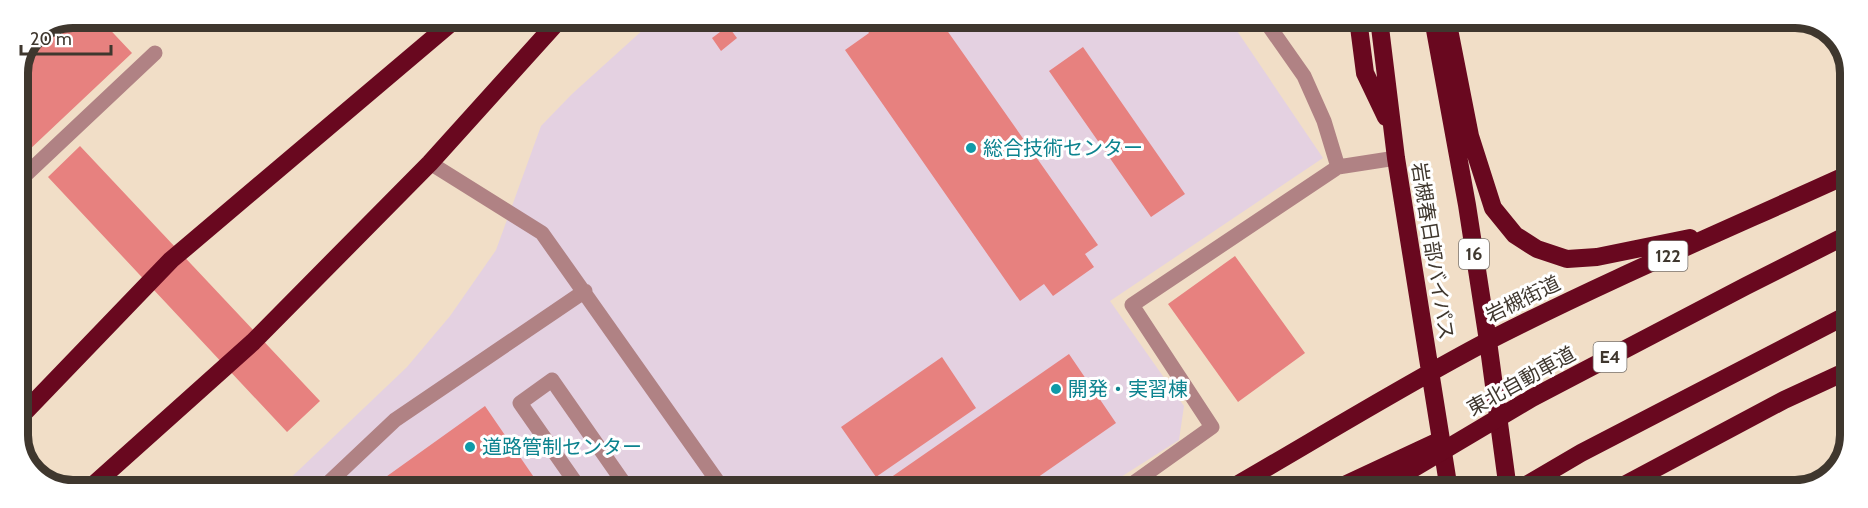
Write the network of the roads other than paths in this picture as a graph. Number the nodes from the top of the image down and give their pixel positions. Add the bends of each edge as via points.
1 (445, 28) edge
2 (551, 28) edge
3 (556, 28) edge
4 (1270, 28) edge
5 (1359, 28) edge
6 (1380, 28) edge
7 (1435, 28) edge
8 (1449, 28) edge
9 (537, 44) junction
10 (155, 53) dead end
11 (1393, 132) junction
12 (1396, 158) junction
13 (430, 163) junction
14 (1338, 167) junction
15 (28, 172) edge
16 (1839, 178) edge
17 (1722, 232) junction
18 (1839, 239) edge
19 (585, 291) junction
20 (1840, 319) edge
21 (1488, 341) junction
22 (1429, 373) junction
23 (1840, 374) edge
24 (1532, 398) junction
25 (29, 408) edge
26 (99, 480) edge
27 (331, 480) edge
28 (574, 480) edge
29 (622, 480) edge
30 (717, 480) edge
31 (1138, 480) edge
32 (1245, 480) edge
33 (1354, 480) edge
34 (1394, 480) edge
35 (1447, 480) edge
36 (1507, 480) edge
37 (1535, 480) edge
38 (1633, 480) edge

1 - 25 highway via 171,260
2 - 9 highway
3 - 9 highway
4 - 14 street via 1304,76
5 - 11 highway via 1365,73
6 - 11 highway, 岩槻春日部バイパス
7 - 21 highway, 岩槻春日部バイパス / 16
8 - 17 highway via 1470,136 1493,208 1515,235 1537,249 1567,259 1598,257
9 - 13 highway
10 - 15 street
11 - 12 highway, 岩槻春日部バイパス
12 - 14 street
12 - 22 highway, 岩槻春日部バイパス
13 - 19 street via 542,233
13 - 26 highway via 254,342
14 - 31 street via 1132,304 1212,427
16 - 17 highway, 岩槻街道 / 122
17 - 21 highway, 岩槻街道 / 122
18 - 24 highway, 東北自動車道 / E4, bridge
19 - 27 street via 395,420
19 - 30 street
20 - 37 highway
21 - 22 highway, 岩槻街道 / 122
21 - 36 highway, 岩槻春日部バイパス / 16
22 - 32 highway, 岩槻街道 / 122
22 - 35 highway, 岩槻春日部バイパス
23 - 38 highway
24 - 33 highway, bridge
24 - 34 highway, 東北自動車道 / E4, bridge
28 - 29 street via 520,403 552,380

